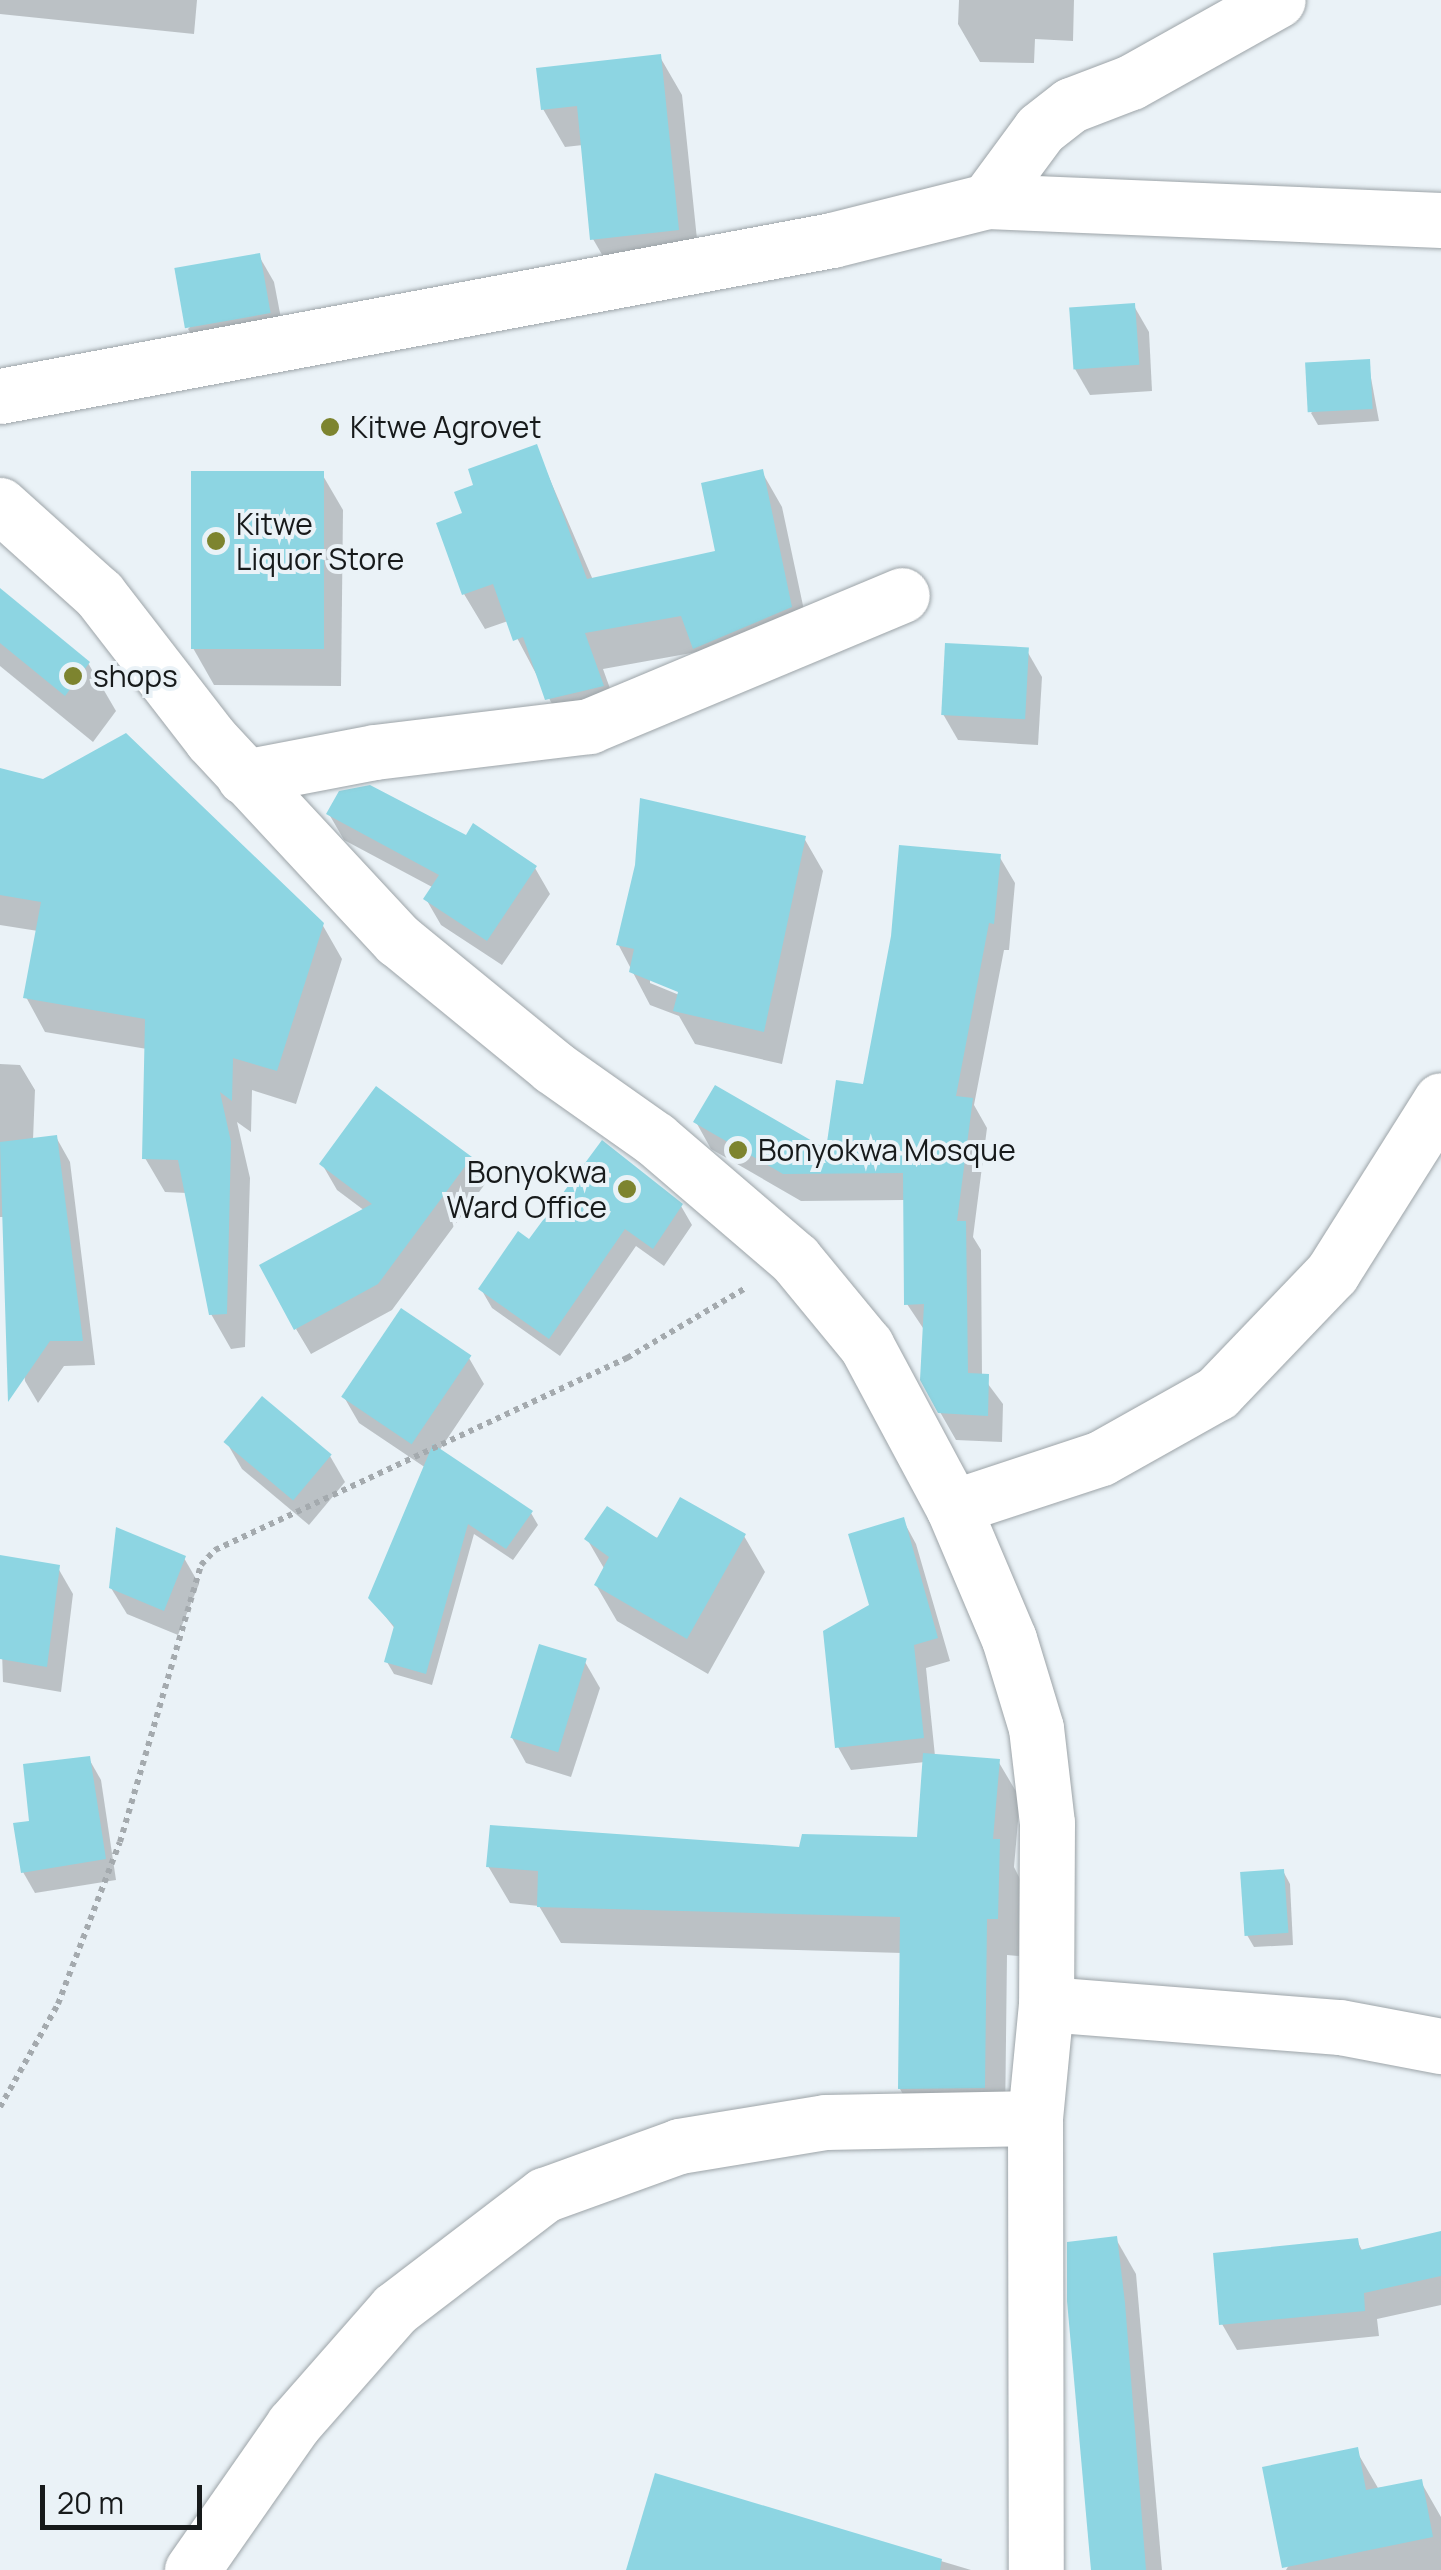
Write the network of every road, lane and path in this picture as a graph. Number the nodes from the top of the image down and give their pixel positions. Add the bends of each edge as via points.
1 (1278, 0) edge
2 (987, 201) junction
3 (1441, 220) edge
4 (0, 396) edge
5 (0, 505) edge
6 (902, 596) dead end
7 (244, 777) junction
8 (1441, 1100) edge
9 (795, 1259) junction
10 (953, 1507) junction
11 (1046, 2004) junction
12 (1441, 2046) edge
13 (0, 2107) edge
14 (1035, 2118) junction
15 (192, 2570) edge
16 (1036, 2570) edge

1 - 2 street via 1131,82 1071,105 1040,129
2 - 3 street
2 - 4 street via 832,240
5 - 7 street via 98,594
6 - 7 street via 589,726 376,752
7 - 9 street via 398,940 553,1067 655,1140
8 - 10 street via 1332,1274 1217,1393 1101,1458
9 - 10 street via 866,1344
9 - 13 path via 627,1358 215,1550 188,1594 120,1842 58,2004
10 - 11 street via 1009,1639 1036,1728 1047,1822
11 - 12 street via 1340,2028
11 - 14 street
14 - 15 street via 808,2125 679,2146 544,2196 396,2310 292,2425
14 - 16 street

